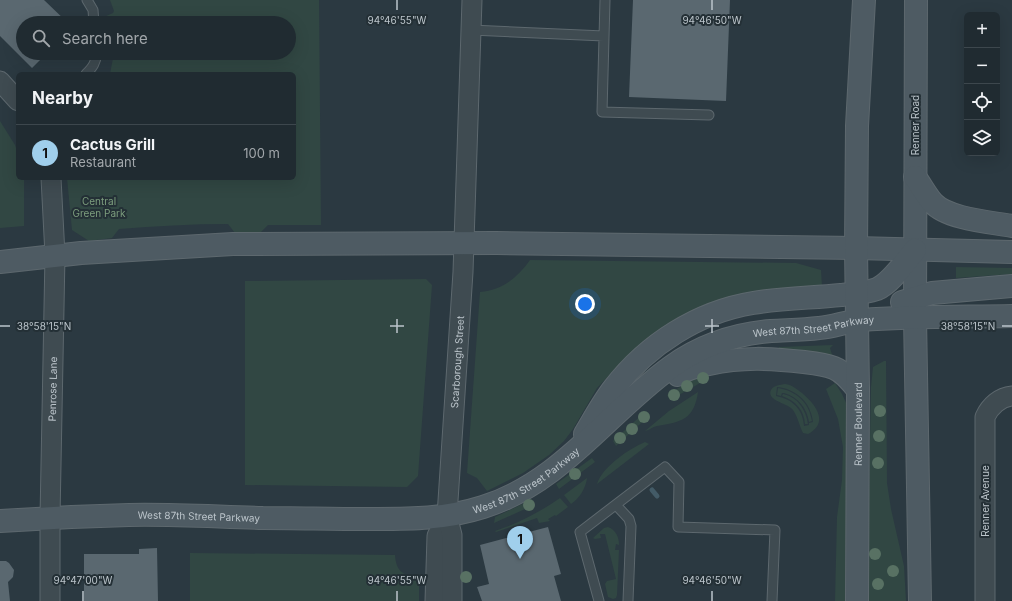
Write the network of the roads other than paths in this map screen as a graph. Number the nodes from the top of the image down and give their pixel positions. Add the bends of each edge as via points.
1 (87, 0) edge
2 (472, 0) edge
3 (605, 0) edge
4 (864, 0) edge
5 (916, 0) edge
6 (93, 16) edge
7 (471, 30) junction
8 (604, 36) junction
9 (94, 60) edge
10 (88, 72) edge
11 (0, 81) edge
12 (16, 99) edge
13 (709, 115) dead end
14 (915, 177) junction
15 (51, 180) edge
16 (1012, 226) edge
17 (464, 242) junction
18 (856, 248) junction
19 (914, 250) junction
20 (1012, 252) edge
21 (54, 255) junction
22 (0, 262) edge
23 (1012, 286) edge
24 (856, 293) junction
25 (915, 308) junction
26 (1012, 316) edge
27 (857, 321) junction
28 (858, 390) junction
29 (1012, 396) edge
30 (592, 438) junction
31 (572, 453) junction
32 (616, 505) junction
33 (447, 516) junction
34 (50, 518) junction
35 (0, 521) edge
36 (50, 601) edge
37 (435, 601) edge
38 (452, 601) edge
39 (599, 601) edge
40 (628, 601) edge
41 (772, 601) edge
42 (857, 601) edge
43 (920, 601) edge
44 (985, 601) edge

1 - 6 lane
2 - 7 street, Scarborough Street
3 - 8 lane
4 - 18 main road via 857,126
5 - 14 main road, Renner Road
7 - 8 lane
7 - 17 street, Scarborough Street
8 - 13 lane via 602,112
9 - 10 lane via 93,67
11 - 12 street
14 - 16 main road via 933,203 941,209 959,216
14 - 19 main road, Renner Road
15 - 21 street, Penrose Lane
17 - 18 main road
17 - 21 main road via 233,244
17 - 33 street, Scarborough Street
18 - 19 main road
18 - 24 main road, Renner Boulevard
19 - 20 main road
19 - 24 main road via 895,276 878,289
19 - 25 main road
21 - 22 main road
21 - 34 street, Penrose Lane
23 - 25 main road via 932,293
24 - 27 main road, Renner Boulevard
24 - 31 main road via 753,303 698,320 676,332 632,367 594,416
25 - 26 main road, West 87th Street Parkway
25 - 27 main road, West 87th Street Parkway
25 - 43 main road
27 - 28 main road, Renner Boulevard
27 - 30 main road, West 87th Street Parkway via 820,328 746,335 704,347 671,367 647,386
28 - 30 main road via 844,373 822,364 754,358 728,360 680,373 618,423
28 - 42 main road, Renner Boulevard
29 - 44 street, Renner Avenue via 995,403 985,417
30 - 31 main road, West 87th Street Parkway
31 - 33 main road, West 87th Street Parkway via 549,474 509,497 484,507
32 - 39 lane via 580,532
32 - 40 lane via 629,519 631,526
32 - 41 lane via 665,467 678,482 678,527 775,530
33 - 34 main road, West 87th Street Parkway via 420,519 131,515
33 - 37 street, Scarborough Street via 437,536
33 - 38 street, Scarborough Street via 452,535
34 - 35 main road, West 87th Street Parkway
34 - 36 street, Penrose Lane

